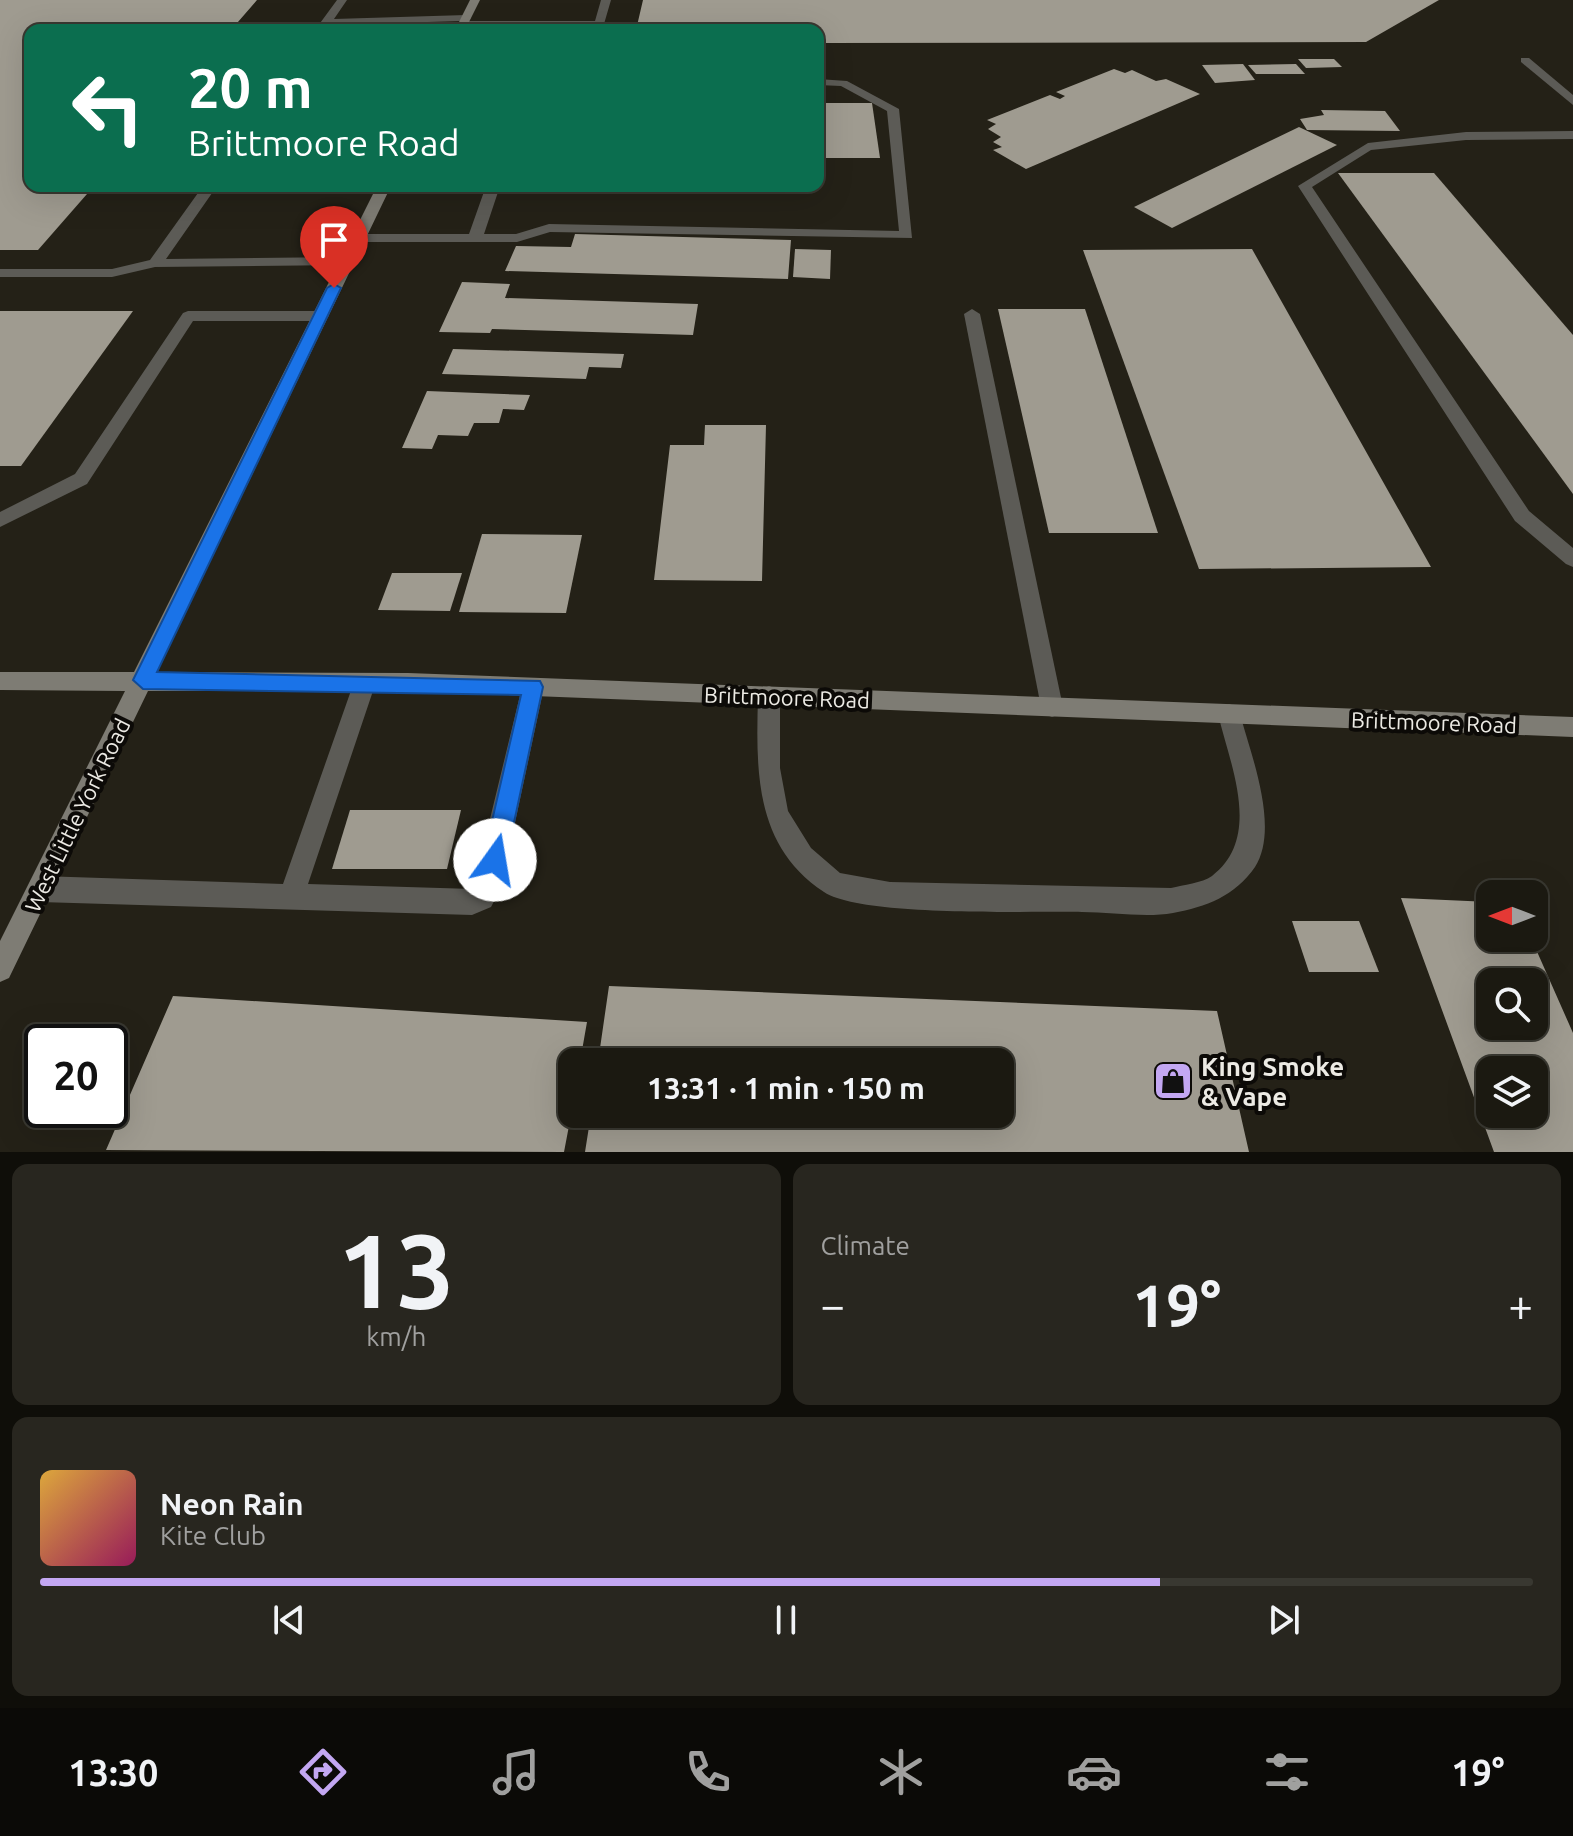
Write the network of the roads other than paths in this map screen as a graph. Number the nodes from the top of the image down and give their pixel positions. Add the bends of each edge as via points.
1 (342, 0) edge
2 (475, 0) edge
3 (606, 0) edge
4 (324, 24) edge
5 (463, 24) edge
6 (1525, 60) dead end
7 (824, 82) edge
8 (1573, 101) edge
9 (1573, 135) edge
10 (206, 192) edge
11 (381, 192) edge
12 (491, 192) edge
13 (359, 238) junction
14 (475, 238) junction
15 (347, 261) junction
16 (155, 263) junction
17 (0, 273) edge
18 (972, 314) dead end
19 (321, 316) junction
20 (0, 520) edge
21 (1573, 559) edge
22 (143, 680) junction
23 (0, 681) edge
24 (365, 682) junction
25 (533, 687) junction
26 (769, 696) junction
27 (1052, 707) junction
28 (1229, 714) junction
29 (1573, 727) edge
30 (40, 889) junction
31 (291, 897) junction
32 (0, 969) edge

1 - 4 street
2 - 5 main road
3 - 5 street via 599,24
6 - 8 street
7 - 14 street via 843,83 893,109 907,235 549,228 517,238
9 - 21 street via 1466,136 1368,147 1305,186 1522,516
10 - 16 street
11 - 13 main road, West Little York Road
12 - 14 street
13 - 14 street
13 - 15 main road, West Little York Road
15 - 16 street
15 - 19 main road, West Little York Road
16 - 17 street via 112,273
18 - 27 street
19 - 20 street via 188,316 81,479
19 - 22 main road, West Little York Road
22 - 23 main road, Brittmoore Road
22 - 24 main road, Brittmoore Road
22 - 30 main road, West Little York Road
24 - 25 main road, Brittmoore Road
24 - 31 street
25 - 26 main road, Brittmoore Road
25 - 31 street via 482,898 472,902
26 - 27 main road, Brittmoore Road
26 - 28 street via 768,768 777,814 802,857 834,884 890,895 1171,901 1218,888 1246,858 1254,817
27 - 28 main road, Brittmoore Road
28 - 29 main road, Brittmoore Road
30 - 31 street
30 - 32 main road, West Little York Road

